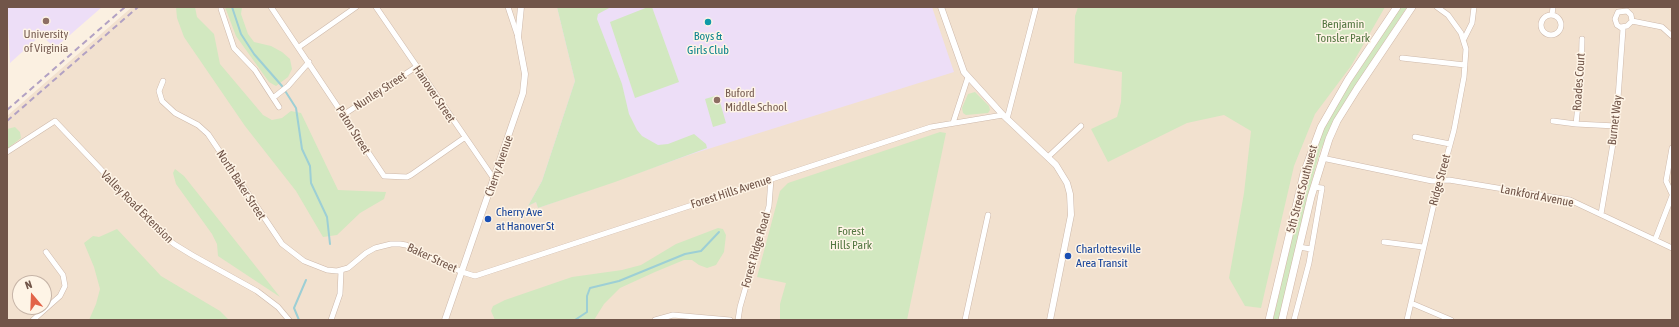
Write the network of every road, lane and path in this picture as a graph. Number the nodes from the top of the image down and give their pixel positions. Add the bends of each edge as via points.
1 (271, 7) edge
2 (356, 7) edge
3 (376, 7) edge
4 (508, 7) edge
5 (521, 7) edge
6 (941, 7) edge
7 (1036, 7) edge
8 (1397, 7) edge
9 (1412, 7) edge
10 (1437, 7) edge
11 (1474, 7) edge
12 (1553, 7) edge
13 (220, 9) dead end
14 (1621, 9) edge
15 (1552, 15) dead end
16 (1632, 21) junction
17 (1621, 27) junction
18 (1672, 36) edge
19 (518, 37) junction
20 (1464, 39) junction
21 (1582, 39) dead end
22 (299, 47) junction
23 (1402, 58) dead end
24 (309, 62) junction
25 (1465, 65) junction
26 (416, 67) junction
27 (968, 77) junction
28 (163, 81) dead end
29 (273, 98) junction
30 (279, 107) dead end
31 (344, 115) junction
32 (1005, 117) junction
33 (1553, 121) dead end
34 (953, 123) junction
35 (1576, 124) junction
36 (1081, 126) dead end
37 (1616, 126) junction
38 (1415, 137) dead end
39 (464, 138) junction
40 (1450, 144) junction
41 (1672, 148) edge
42 (7, 152) edge
43 (1048, 157) junction
44 (1322, 158) junction
45 (771, 179) junction
46 (494, 180) junction
47 (1441, 180) junction
48 (1314, 187) junction
49 (1672, 195) edge
50 (1601, 214) junction
51 (988, 215) dead end
52 (1655, 240) junction
53 (1384, 242) dead end
54 (1299, 246) junction
55 (1423, 247) junction
56 (1672, 248) edge
57 (1311, 249) junction
58 (46, 252) dead end
59 (341, 271) junction
60 (462, 272) junction
61 (1411, 303) junction
62 (33, 320) edge
63 (289, 320) edge
64 (331, 320) edge
65 (445, 320) edge
66 (655, 320) edge
67 (730, 320) edge
68 (738, 320) edge
69 (965, 320) edge
70 (1050, 320) edge
71 (1270, 320) edge
72 (1282, 320) edge
73 (1294, 320) edge
74 (1407, 320) edge
75 (1451, 320) edge

1 - 22 street, Paton Street
2 - 22 street
3 - 26 street, Hanover Street
4 - 19 street
5 - 19 street, Cherry Avenue
6 - 27 street via 959,61
7 - 32 street
8 - 71 main road, 5th Street Southwest via 1348,80 1318,133 1304,173
9 - 44 main road, 5th Street Southwest via 1337,121
10 - 20 street, Ridge Street via 1456,23
11 - 20 street, Ridge Street via 1472,23
12 - 15 street
13 - 29 street via 234,48 255,70
14 - 16 street via 1629,13
14 - 17 street via 1615,19
16 - 17 street
16 - 18 street via 1662,27
17 - 37 street, Burnet Way via 1623,29
19 - 46 street, Cherry Avenue via 525,74 523,93
20 - 25 street, Ridge Street
21 - 35 street, Roades Court
22 - 24 street, Paton Street
23 - 25 street
24 - 29 street via 288,86
24 - 31 street, Paton Street
25 - 40 street, Ridge Street
26 - 31 street, Nunley Street
26 - 39 street, Hanover Street
27 - 32 street
27 - 34 street
28 - 59 street, North Baker Street via 159,91 162,101 175,113 198,125 208,134 282,244 313,266
29 - 30 street
31 - 39 street, Paton Street via 384,176 407,177
32 - 34 street, Forest Hills Avenue
32 - 43 street
33 - 35 street
34 - 45 street, Forest Hills Avenue via 931,127
35 - 37 street
36 - 43 street
37 - 50 street, Burnet Way
38 - 40 street
39 - 46 street, Hanover Street
40 - 47 street, Ridge Street
41 - 49 street via 1666,181
42 - 63 street, Valley Road Extension via 55,121 162,235 192,255 258,291
43 - 70 street via 1065,178 1072,204
44 - 47 street, Lankford Avenue via 1432,181
44 - 48 main road, 5th Street Southwest
45 - 60 street, Forest Hills Avenue via 475,276
45 - 68 street, Forest Ridge Road via 769,206
46 - 60 street, Cherry Avenue
47 - 50 street, Lankford Avenue via 1570,200
47 - 55 street, Ridge Street
48 - 54 main road, 5th Street Southwest
48 - 57 street, 5th Street Southwest via 1322,188
49 - 52 street
50 - 52 street, Lankford Avenue
51 - 69 street
52 - 56 street, Lankford Avenue
53 - 55 street
54 - 57 street, 5th Street Southwest
54 - 72 main road, 5th Street Southwest
55 - 61 street, Ridge Street
57 - 73 street, 5th Street Southwest
58 - 62 street via 63,276 65,286 60,296
59 - 60 street, Baker Street via 375,248 400,244
59 - 64 street via 340,294
60 - 65 street, Cherry Avenue
61 - 74 street, Ridge Street
61 - 75 street
66 - 67 street via 673,315

